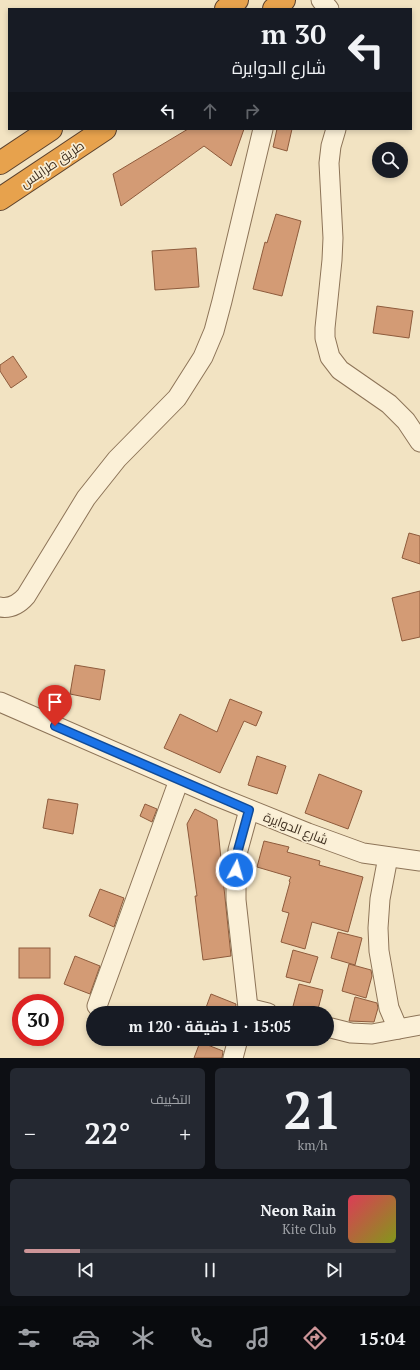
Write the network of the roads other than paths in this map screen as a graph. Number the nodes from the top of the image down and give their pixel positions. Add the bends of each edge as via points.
1 (236, 0) edge
2 (284, 0) edge
3 (321, 0) edge
4 (227, 8) edge
5 (275, 8) edge
6 (328, 8) edge
7 (49, 130) edge
8 (104, 130) edge
9 (263, 130) edge
10 (336, 130) edge
11 (0, 163) edge
12 (0, 199) edge
13 (420, 442) edge
14 (0, 607) edge
15 (0, 702) edge
16 (179, 780) junction
17 (249, 810) junction
18 (388, 857) junction
19 (420, 861) edge
20 (97, 1006) dead end
21 (247, 1006) edge
22 (420, 1025) edge
23 (334, 1029) edge
24 (398, 1029) junction
25 (236, 1046) edge
26 (233, 1058) edge

1 - 4 highway
2 - 5 highway
3 - 6 street
7 - 11 highway
8 - 12 highway, طريق طرابلس
9 - 14 street via 214,331 203,357 177,398 117,459 86,498 26,596 12,606
10 - 13 street via 329,163 333,238 325,328 327,348 334,364 389,404 406,421
15 - 16 street, شارع الدوايرة
16 - 17 street, شارع الدوايرة
16 - 20 street
17 - 18 street, شارع الدوايرة via 363,853
17 - 21 street via 238,850 236,870 236,900
18 - 19 street, شارع الدوايرة
18 - 24 street via 380,899 378,943 389,1008
22 - 24 street
23 - 24 street via 372,1034
25 - 26 street

